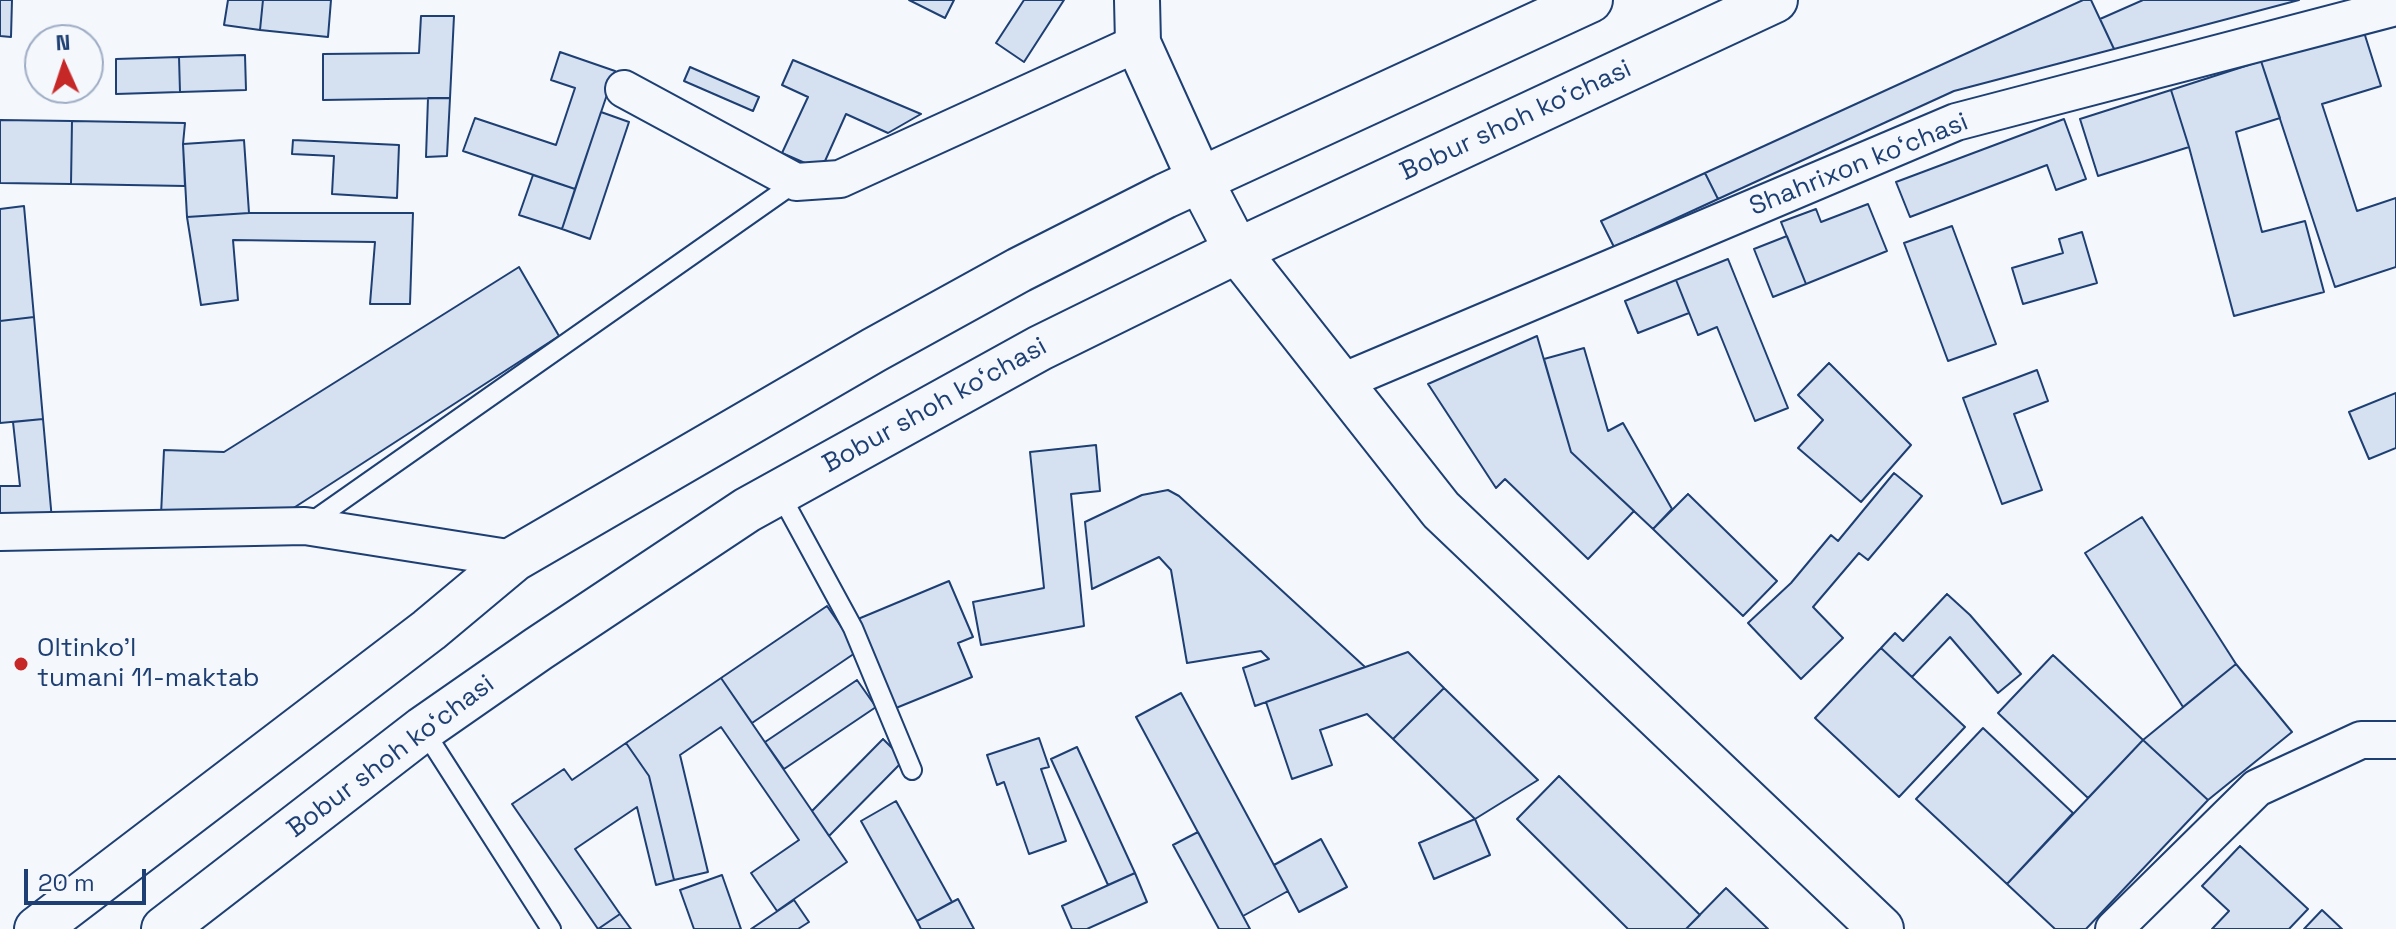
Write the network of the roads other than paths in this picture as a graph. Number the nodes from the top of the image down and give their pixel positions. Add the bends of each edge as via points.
1 (1137, 0) edge
2 (1590, 0) edge
3 (1775, 0) edge
4 (2396, 7) edge
5 (1138, 43) junction
6 (624, 89) dead end
7 (1200, 180) junction
8 (796, 182) junction
9 (1237, 251) junction
10 (1342, 382) junction
11 (779, 492) junction
12 (305, 526) junction
13 (0, 532) edge
14 (514, 559) junction
15 (423, 729) junction
16 (2396, 740) edge
17 (912, 770) dead end
18 (37, 929) edge
19 (164, 929) edge
20 (551, 929) edge
21 (1881, 929) edge
22 (2114, 929) edge

1 - 5 main road
2 - 7 main road
3 - 9 main road, Bobur shoh koʻchasi
4 - 10 street, Shahrixon koʻchasi via 1956,122
5 - 7 main road
5 - 8 street via 840,179
6 - 8 street
7 - 9 main road
7 - 14 main road via 1006,277
8 - 12 lane
9 - 10 main road
9 - 11 main road, Bobur shoh koʻchasi via 1040,348
10 - 21 main road via 1441,510
11 - 15 main road, Bobur shoh koʻchasi
11 - 17 lane via 853,628
12 - 13 street
12 - 14 street
14 - 18 main road via 429,630
15 - 19 main road, Bobur shoh koʻchasi
15 - 20 lane
16 - 22 street via 2361,740 2257,788

